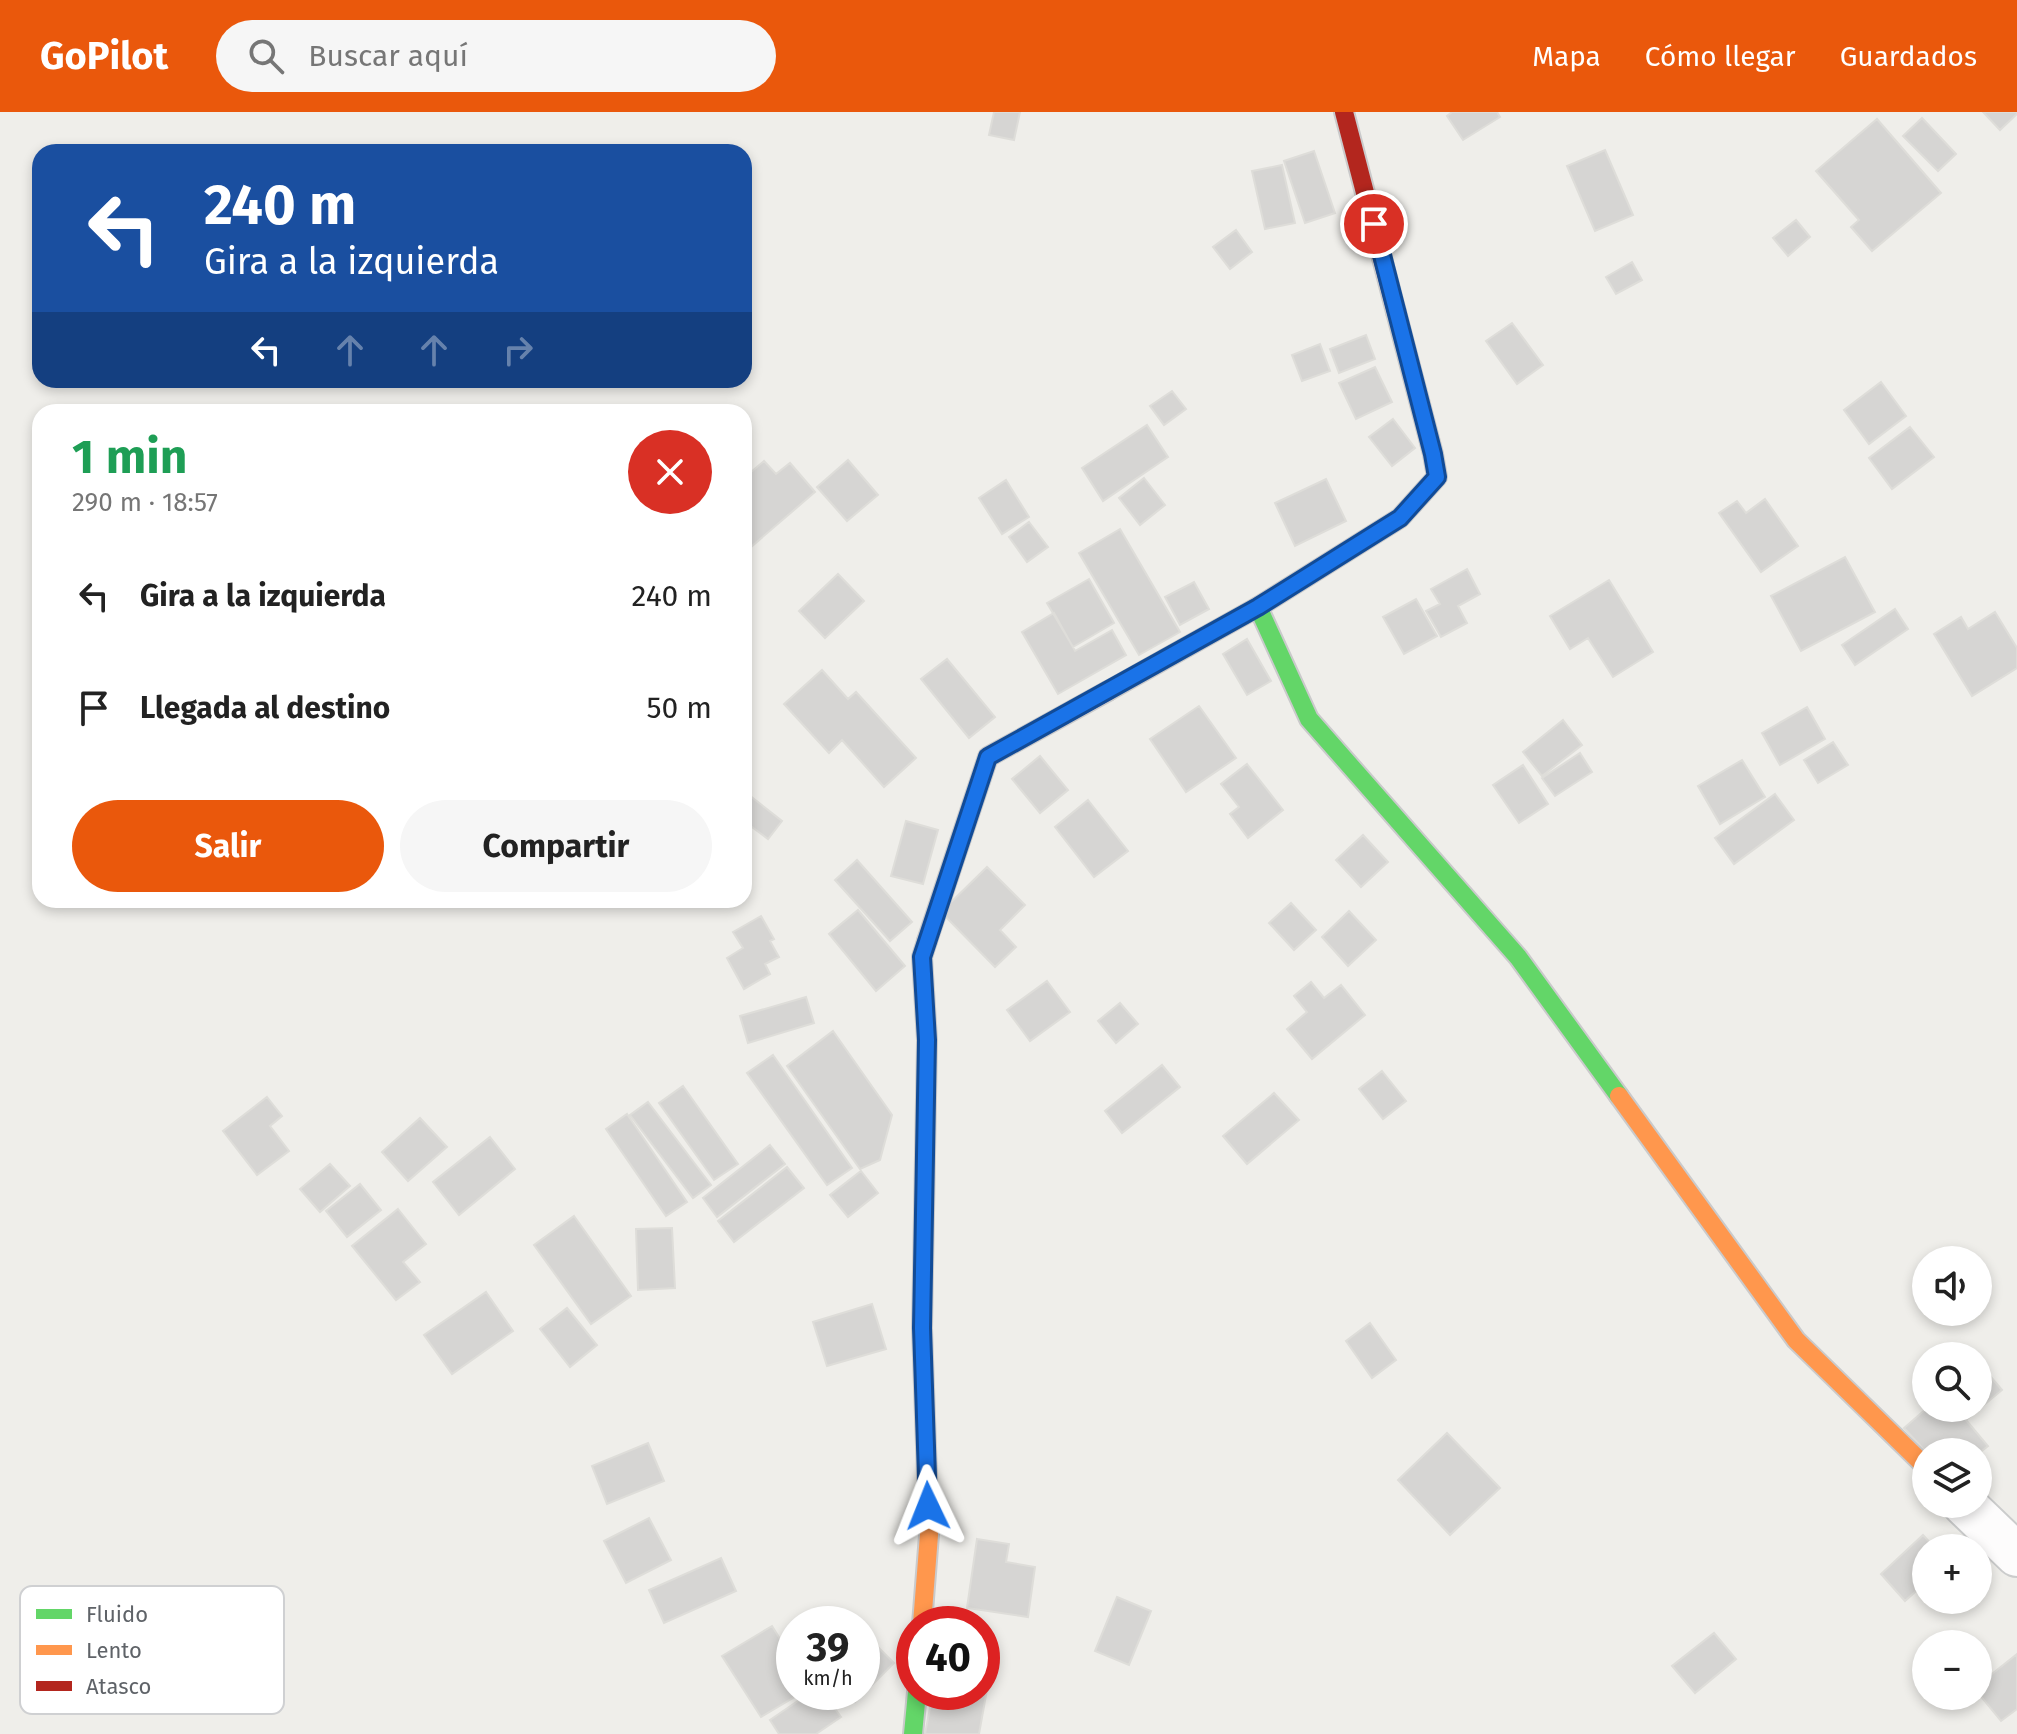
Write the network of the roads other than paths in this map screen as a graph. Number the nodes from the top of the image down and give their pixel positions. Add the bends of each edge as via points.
1 (1344, 112) edge
2 (1258, 607) junction
3 (1912, 1453) edge
4 (1979, 1518) edge
5 (2017, 1555) edge
6 (923, 1606) edge
7 (915, 1710) edge
8 (913, 1734) edge

1 - 2 street via 1437,477 1400,518
2 - 3 street via 1309,719 1518,957 1796,1340
2 - 6 street via 988,757 922,957 927,1040 922,1328 929,1535
4 - 5 street
7 - 8 street

